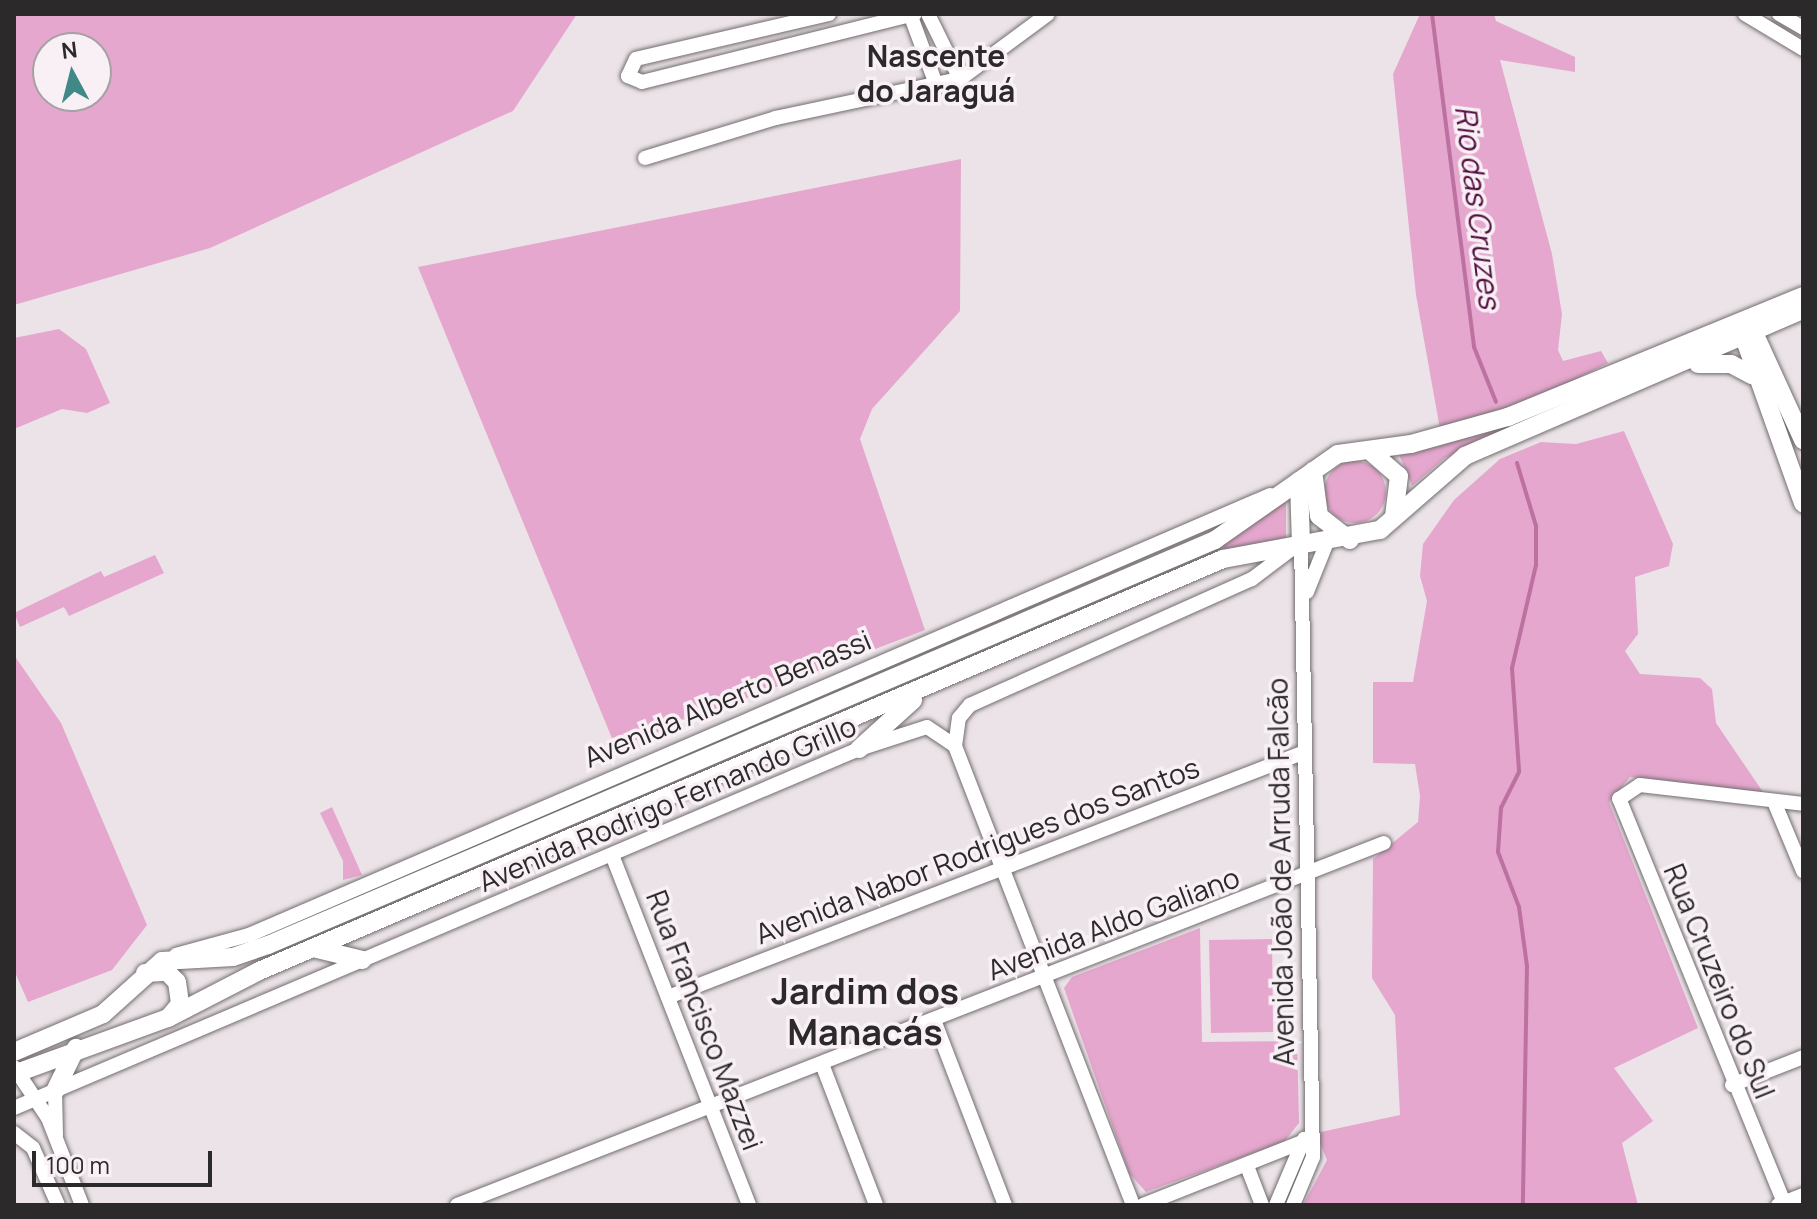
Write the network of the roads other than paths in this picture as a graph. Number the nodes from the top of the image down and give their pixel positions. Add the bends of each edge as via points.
1 (829, 14) edge
2 (928, 14) edge
3 (1048, 14) edge
4 (1779, 14) edge
5 (912, 17) edge
6 (1749, 18) edge
7 (1803, 28) edge
8 (1803, 49) edge
9 (960, 79) junction
10 (935, 81) junction
11 (645, 158) dead end
12 (1803, 296) edge
13 (1803, 310) edge
14 (1741, 318) junction
15 (1751, 336) junction
16 (1677, 364) junction
17 (1752, 375) junction
18 (1800, 434) edge
19 (1776, 437) junction
20 (1370, 451) junction
21 (1306, 476) junction
22 (1801, 492) edge
23 (1391, 521) junction
24 (1350, 540) junction
25 (1327, 542) junction
26 (1301, 543) junction
27 (1302, 616) junction
28 (924, 690) junction
29 (955, 746) junction
30 (859, 749) junction
31 (1305, 752) junction
32 (1775, 804) junction
33 (1803, 804) edge
34 (1384, 843) dead end
35 (612, 855) junction
36 (1000, 868) junction
37 (1803, 871) edge
38 (1307, 875) junction
39 (313, 948) junction
40 (363, 960) junction
41 (143, 973) junction
42 (1043, 979) junction
43 (668, 997) junction
44 (168, 1018) junction
45 (934, 1020) junction
46 (76, 1048) junction
47 (14, 1052) edge
48 (1803, 1057) edge
49 (822, 1064) junction
50 (16, 1071) edge
51 (1732, 1085) junction
52 (46, 1095) junction
53 (710, 1106) junction
54 (14, 1108) edge
55 (14, 1133) edge
56 (1307, 1136) junction
57 (1247, 1166) junction
58 (1803, 1195) edge
59 (1782, 1204) edge
60 (58, 1205) edge
61 (82, 1205) edge
62 (457, 1205) edge
63 (749, 1205) edge
64 (876, 1205) edge
65 (1005, 1205) edge
66 (1133, 1205) edge
67 (1143, 1205) edge
68 (1262, 1205) edge
69 (1276, 1205) edge
70 (1293, 1205) edge

1 - 5 street via 636,59 628,76 642,82
2 - 9 street
3 - 9 street
4 - 7 street
5 - 10 street via 909,33
6 - 8 street
9 - 10 street
10 - 11 street via 776,118
12 - 14 main road
13 - 15 main road
14 - 15 main road
14 - 20 main road via 1508,417
15 - 16 main road
15 - 17 main road
15 - 18 main road
16 - 17 main road via 1731,364
16 - 23 main road via 1465,456
17 - 19 main road
18 - 19 main road
19 - 22 main road
20 - 21 main road via 1338,454
20 - 23 main road via 1399,476 1402,494
21 - 24 main road via 1319,516
21 - 26 main road
21 - 41 main road via 1215,540 304,931 233,957 174,956
23 - 24 main road
24 - 25 main road
25 - 26 main road
25 - 27 street, Avenida João de Arruda Falcão
26 - 27 street, Avenida João de Arruda Falcão
26 - 28 main road via 1223,559
26 - 29 street via 1252,579 970,705 959,718
27 - 31 street, Avenida João de Arruda Falcão
28 - 30 main road
28 - 39 main road
29 - 30 street, Avenida Rodrigo Fernando Grillo via 927,727
29 - 36 street
30 - 35 street, Avenida Rodrigo Fernando Grillo
31 - 36 street, Avenida Nabor Rodrigues dos Santos
31 - 38 street, Avenida João de Arruda Falcão
32 - 33 street
32 - 37 street
32 - 51 street, Rua Cruzeiro do Sul via 1640,785 1619,799
34 - 38 street, Avenida Aldo Galiano
35 - 40 street, Avenida Rodrigo Fernando Grillo
35 - 43 street, Rua Francisco Mazzei
36 - 42 street
36 - 43 street, Avenida Nabor Rodrigues dos Santos
38 - 42 street, Avenida Aldo Galiano
38 - 56 street, Avenida João de Arruda Falcão
39 - 40 main road
39 - 44 main road
40 - 52 street, Avenida Rodrigo Fernando Grillo
41 - 44 main road via 167,972 177,982 180,1004
41 - 47 main road via 103,1014
42 - 45 street, Avenida Aldo Galiano
42 - 66 street
43 - 53 street, Rua Francisco Mazzei
44 - 46 main road
45 - 49 street, Avenida Aldo Galiano
45 - 65 street
46 - 50 main road
46 - 52 main road
48 - 51 street
49 - 53 street, Avenida Aldo Galiano
49 - 64 street
50 - 52 street
51 - 59 street, Rua Cruzeiro do Sul
52 - 54 street, Avenida Rodrigo Fernando Grillo
52 - 61 street
53 - 62 street, Avenida Aldo Galiano
53 - 63 street, Rua Francisco Mazzei
55 - 60 street via 33,1148
56 - 57 street
56 - 69 street
56 - 70 street, Avenida João de Arruda Falcão via 1312,1167
57 - 67 street
57 - 68 street
58 - 59 street

